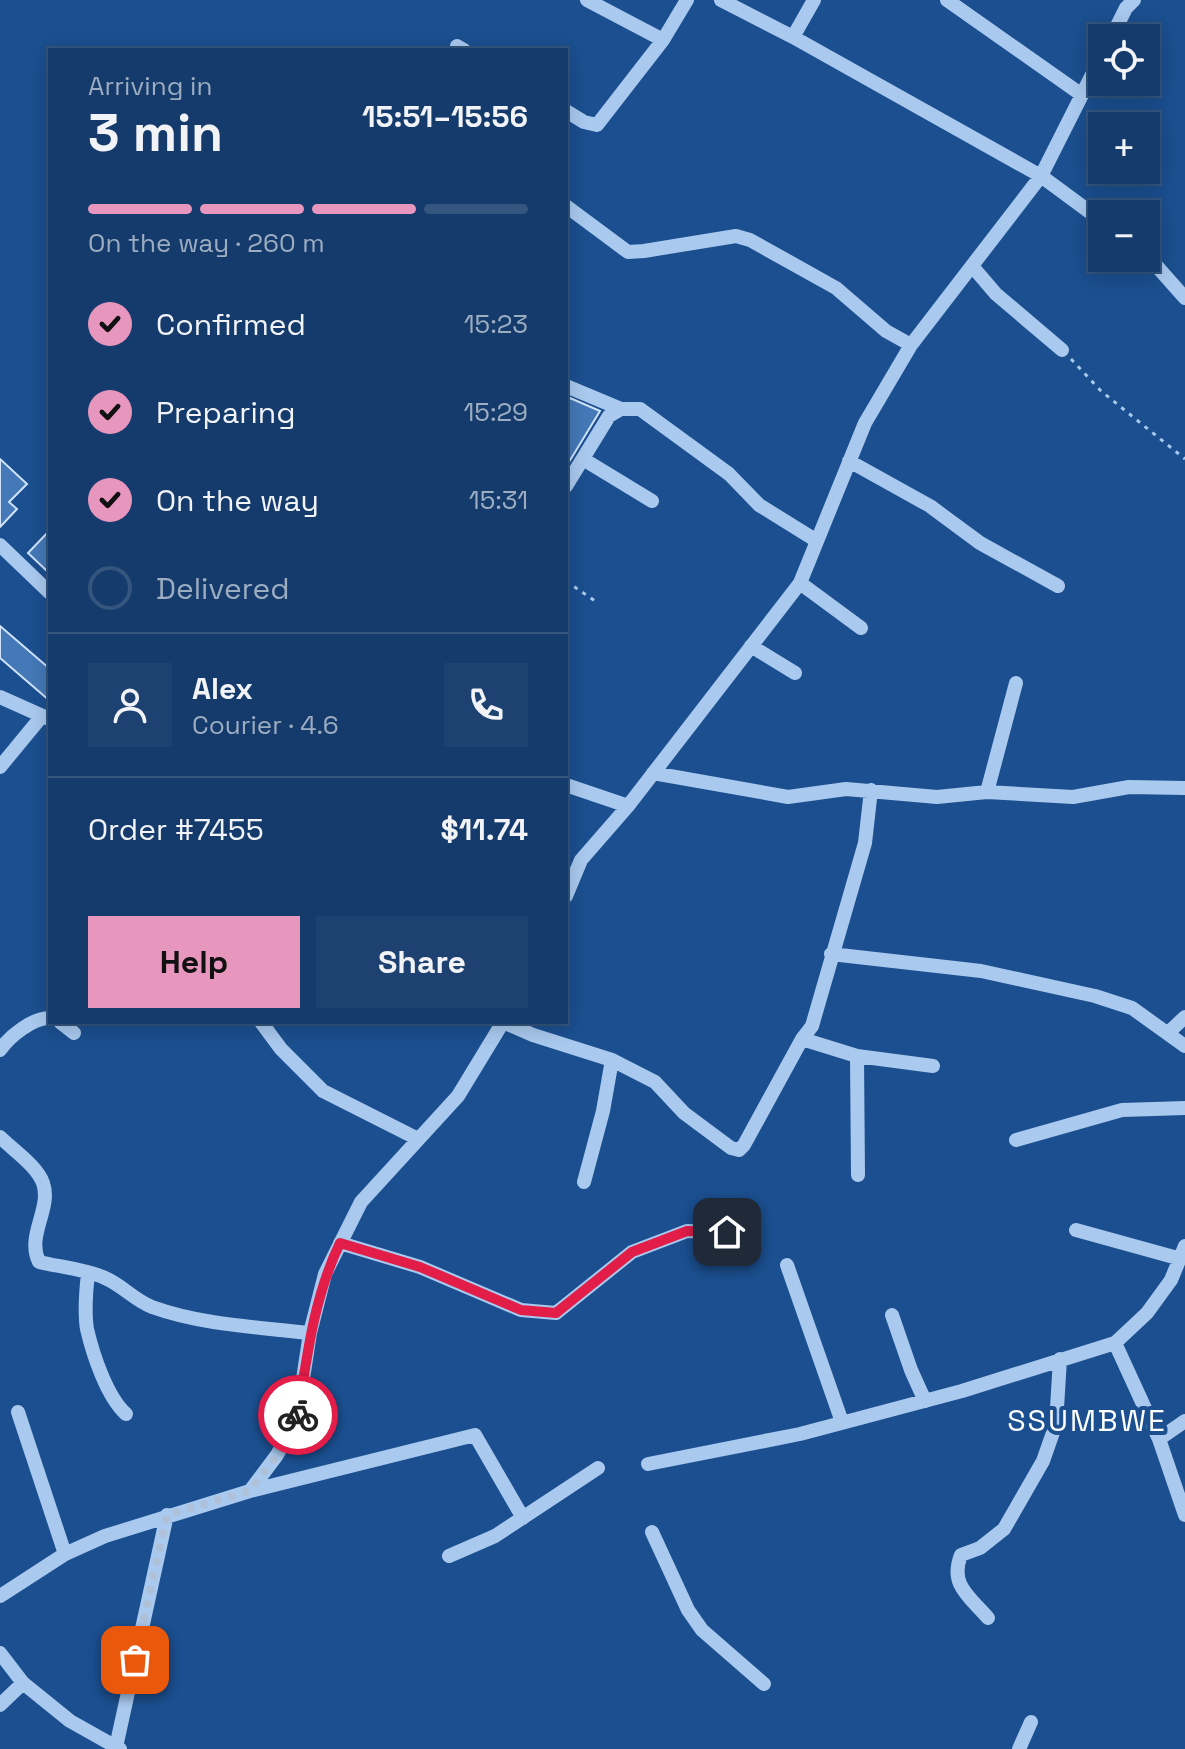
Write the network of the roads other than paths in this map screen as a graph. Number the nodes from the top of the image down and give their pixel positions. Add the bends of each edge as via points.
1 (587, 0) edge
2 (687, 0) edge
3 (721, 0) edge
4 (814, 0) edge
5 (947, 0) edge
6 (1125, 3) edge
7 (1117, 24) edge
8 (793, 37) junction
9 (663, 40) junction
10 (1088, 83) edge
11 (1082, 95) junction
12 (568, 112) edge
13 (1041, 176) junction
14 (568, 207) edge
15 (1088, 211) edge
16 (972, 266) junction
17 (1160, 270) edge
18 (1185, 298) edge
19 (911, 345) junction
20 (1062, 350) road end
21 (568, 387) edge
22 (621, 409) junction
23 (583, 459) junction
24 (849, 461) junction
25 (568, 483) edge
26 (652, 501) dead end
27 (817, 541) junction
28 (0, 545) edge
29 (800, 583) junction
30 (1058, 586) dead end
31 (48, 591) edge
32 (861, 628) dead end
33 (751, 646) junction
34 (795, 673) dead end
35 (1016, 683) dead end
36 (0, 697) edge
37 (46, 717) edge
38 (0, 767) edge
39 (653, 773) junction
40 (568, 786) edge
41 (1185, 788) edge
42 (871, 790) junction
43 (987, 792) junction
44 (628, 806) junction
45 (568, 891) edge
46 (831, 954) junction
47 (1185, 1017) edge
48 (48, 1018) edge
49 (63, 1024) edge
50 (262, 1024) edge
51 (502, 1024) edge
52 (508, 1024) edge
53 (74, 1033) dead end
54 (1168, 1033) junction
55 (802, 1039) junction
56 (1185, 1046) edge
57 (0, 1050) edge
58 (857, 1056) junction
59 (612, 1060) junction
60 (933, 1066) dead end
61 (1185, 1108) edge
62 (0, 1137) edge
63 (418, 1139) junction
64 (1016, 1140) dead end
65 (858, 1175) dead end
66 (584, 1182) dead end
67 (1076, 1230) dead end
68 (727, 1232) dead end
69 (340, 1243) junction
70 (1183, 1253) edge
71 (787, 1265) dead end
72 (88, 1273) junction
73 (892, 1315) dead end
74 (310, 1333) junction
75 (1115, 1343) junction
76 (1060, 1359) junction
77 (925, 1401) junction
78 (18, 1412) dead end
79 (126, 1414) dead end
80 (1185, 1421) edge
81 (842, 1422) junction
82 (1159, 1439) junction
83 (648, 1464) dead end
84 (598, 1468) dead end
85 (250, 1491) junction
86 (167, 1515) junction
87 (1185, 1515) edge
88 (523, 1518) junction
89 (652, 1532) dead end
90 (65, 1554) junction
91 (449, 1556) dead end
92 (0, 1596) edge
93 (988, 1618) dead end
94 (0, 1653) edge
95 (23, 1683) junction
96 (764, 1684) dead end
97 (0, 1705) edge
98 (1031, 1722) dead end
99 (118, 1748) edge
100 (1019, 1749) edge

1 - 9 street
2 - 9 street
3 - 8 street
4 - 8 street
5 - 11 street
6 - 7 street
8 - 13 street
9 - 12 street via 597,125
10 - 11 street
11 - 13 street
13 - 15 street
13 - 16 street
14 - 19 street via 628,252 736,236 750,240 836,288
16 - 19 street
16 - 20 street via 996,294
17 - 18 street
19 - 24 street
21 - 22 street
22 - 23 street via 609,416
22 - 27 street via 640,409 729,474 759,505
23 - 25 street
23 - 26 street
24 - 27 street
24 - 30 street
27 - 29 street
28 - 31 street
29 - 32 street
29 - 33 street
33 - 34 street
33 - 39 street
35 - 43 street
36 - 37 street
37 - 38 street
39 - 42 street via 788,797
39 - 44 street
40 - 44 street
41 - 43 street via 1129,787 1073,797
42 - 43 street via 937,797
42 - 46 street via 865,843
44 - 45 street via 581,860
46 - 54 street via 981,971 1095,996 1132,1008
46 - 55 street via 812,1026
47 - 54 street
48 - 57 street via 8,1039
49 - 53 street
50 - 63 street via 323,1091
51 - 63 street via 458,1096
52 - 59 street
54 - 56 street
55 - 58 street
55 - 59 street via 739,1150 684,1113 655,1082
58 - 60 street
58 - 65 street
59 - 66 street
61 - 64 street via 1122,1110
62 - 72 street via 43,1184 33,1250 39,1262
63 - 69 street via 361,1202
67 - 70 street
68 - 69 street via 687,1231 632,1252 556,1313 521,1310 420,1267
69 - 74 street via 325,1274
70 - 75 street via 1147,1313
71 - 81 street
72 - 74 street via 151,1306 210,1322
72 - 79 street via 87,1329 107,1387
73 - 77 street
74 - 85 street via 297,1418
75 - 76 street
75 - 82 street
76 - 77 street
76 - 93 street via 1056,1424 1043,1461 1004,1529 961,1555 955,1569 958,1583
77 - 81 street
78 - 90 street
80 - 82 street
81 - 83 street
82 - 87 street
84 - 88 street
85 - 86 street
85 - 88 street via 475,1435
86 - 90 street
86 - 99 street
88 - 91 street
89 - 96 street via 702,1630
90 - 92 street
94 - 95 street
95 - 97 street
95 - 99 street via 70,1721
98 - 100 street

